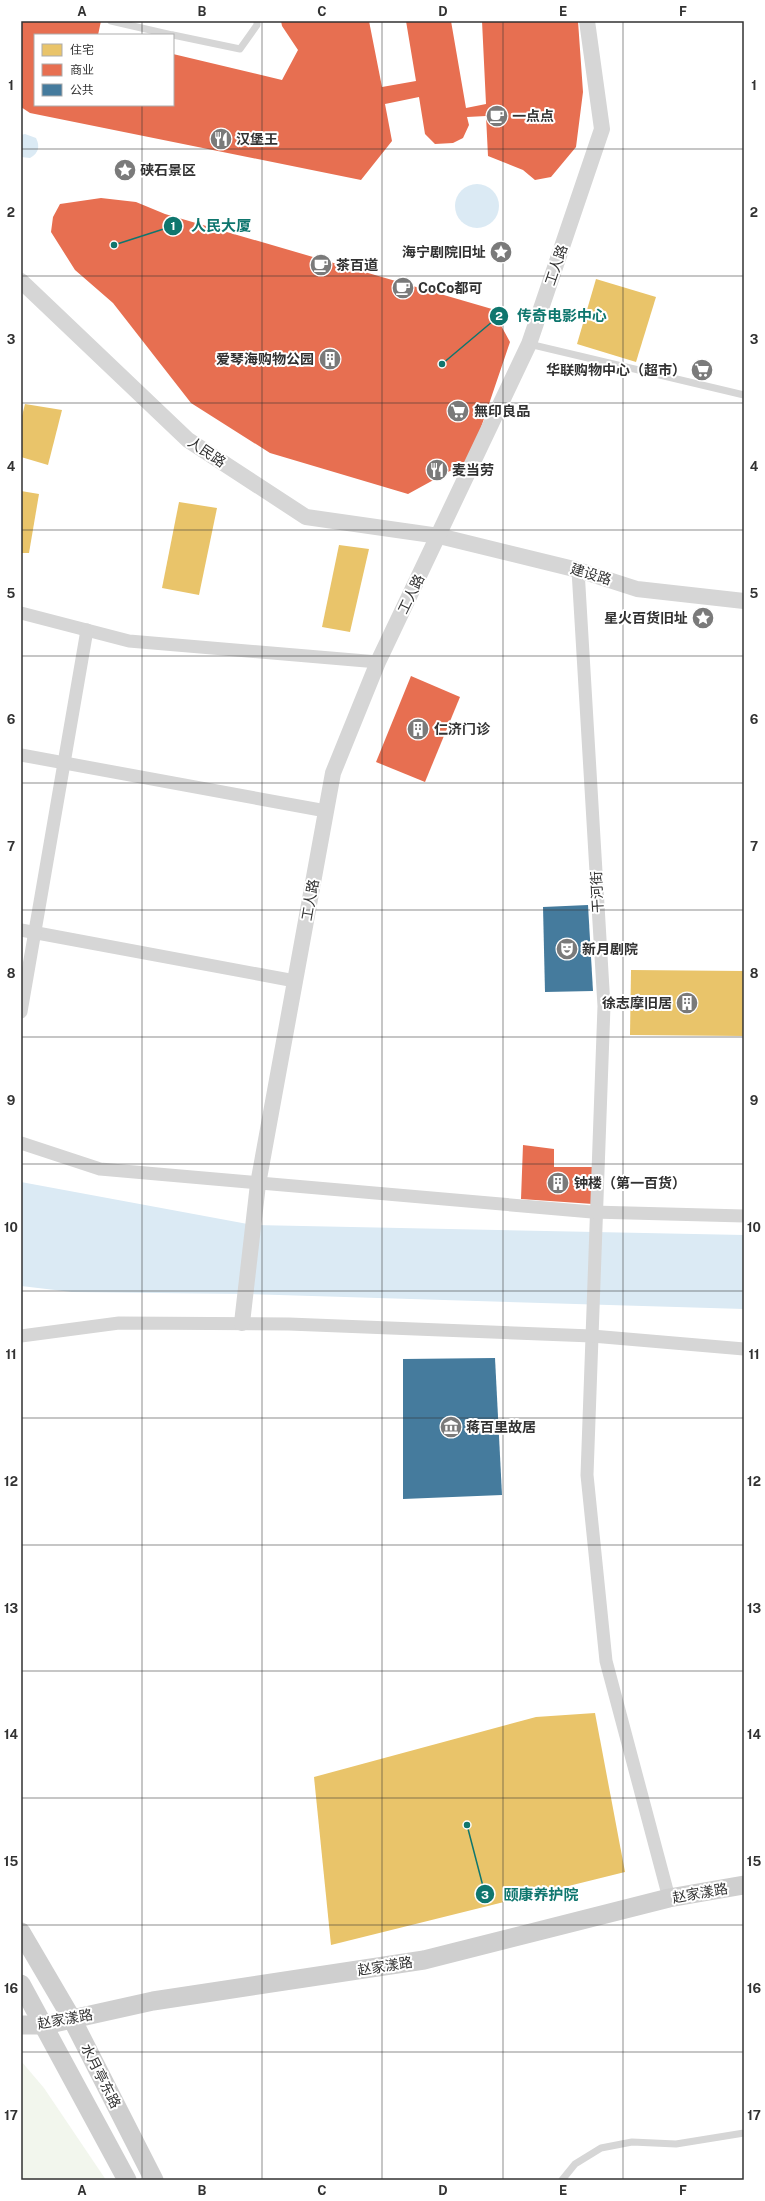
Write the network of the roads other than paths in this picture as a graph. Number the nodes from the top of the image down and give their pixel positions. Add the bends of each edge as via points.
1 (111, 21) edge
2 (257, 21) edge
3 (587, 21) edge
4 (169, 34) edge
5 (174, 35) edge
6 (21, 281) edge
7 (529, 344) junction
8 (744, 395) edge
9 (439, 536) junction
10 (578, 570) junction
11 (744, 601) edge
12 (21, 613) edge
13 (87, 630) junction
14 (378, 662) junction
15 (21, 755) edge
16 (64, 763) junction
17 (326, 811) junction
18 (21, 930) edge
19 (35, 932) junction
20 (295, 981) junction
21 (21, 1012) edge
22 (21, 1143) edge
23 (258, 1190) junction
24 (597, 1213) junction
25 (744, 1216) edge
26 (243, 1316) junction
27 (592, 1331) junction
28 (21, 1336) edge
29 (744, 1349) edge
30 (744, 1885) edge
31 (669, 1898) junction
32 (21, 1932) edge
33 (21, 1984) edge
34 (72, 2019) junction
35 (21, 2025) edge
36 (45, 2025) junction
37 (744, 2133) edge
38 (127, 2180) edge
39 (154, 2180) edge
40 (562, 2180) edge

1 - 4 lane
2 - 5 lane via 257,25 240,49
3 - 7 street, 工人路 via 602,129
6 - 9 street, 人民路 via 188,440 306,517
7 - 8 lane
7 - 9 street, 工人路
9 - 10 street, 建设路
9 - 14 street, 工人路
10 - 11 street, 建设路 via 637,589
10 - 24 street, 干河街 via 604,1006
12 - 13 street
13 - 14 street via 129,641
13 - 16 street
14 - 17 street, 工人路 via 333,773
15 - 16 street
16 - 17 street
16 - 19 street
17 - 20 street, 工人路
18 - 19 street
19 - 20 street
19 - 21 street
20 - 23 street, 工人路
22 - 23 street via 100,1169
23 - 24 street
23 - 26 street, 工人路
24 - 25 street
24 - 27 street, 干河街
26 - 27 street via 289,1324
26 - 28 street via 119,1323
27 - 29 street
27 - 31 street, 干河街 via 587,1475 606,1661
30 - 31 main road, 赵家漾路
31 - 34 main road, 赵家漾路 via 424,1960 153,2001
32 - 34 main road, 水月亭东路
33 - 36 main road, 水月亭东路
34 - 36 main road, 赵家漾路
34 - 39 main road, 水月亭东路
35 - 36 main road, 赵家漾路
36 - 38 main road, 水月亭东路
37 - 40 lane via 676,2144 632,2142 601,2148 575,2164

